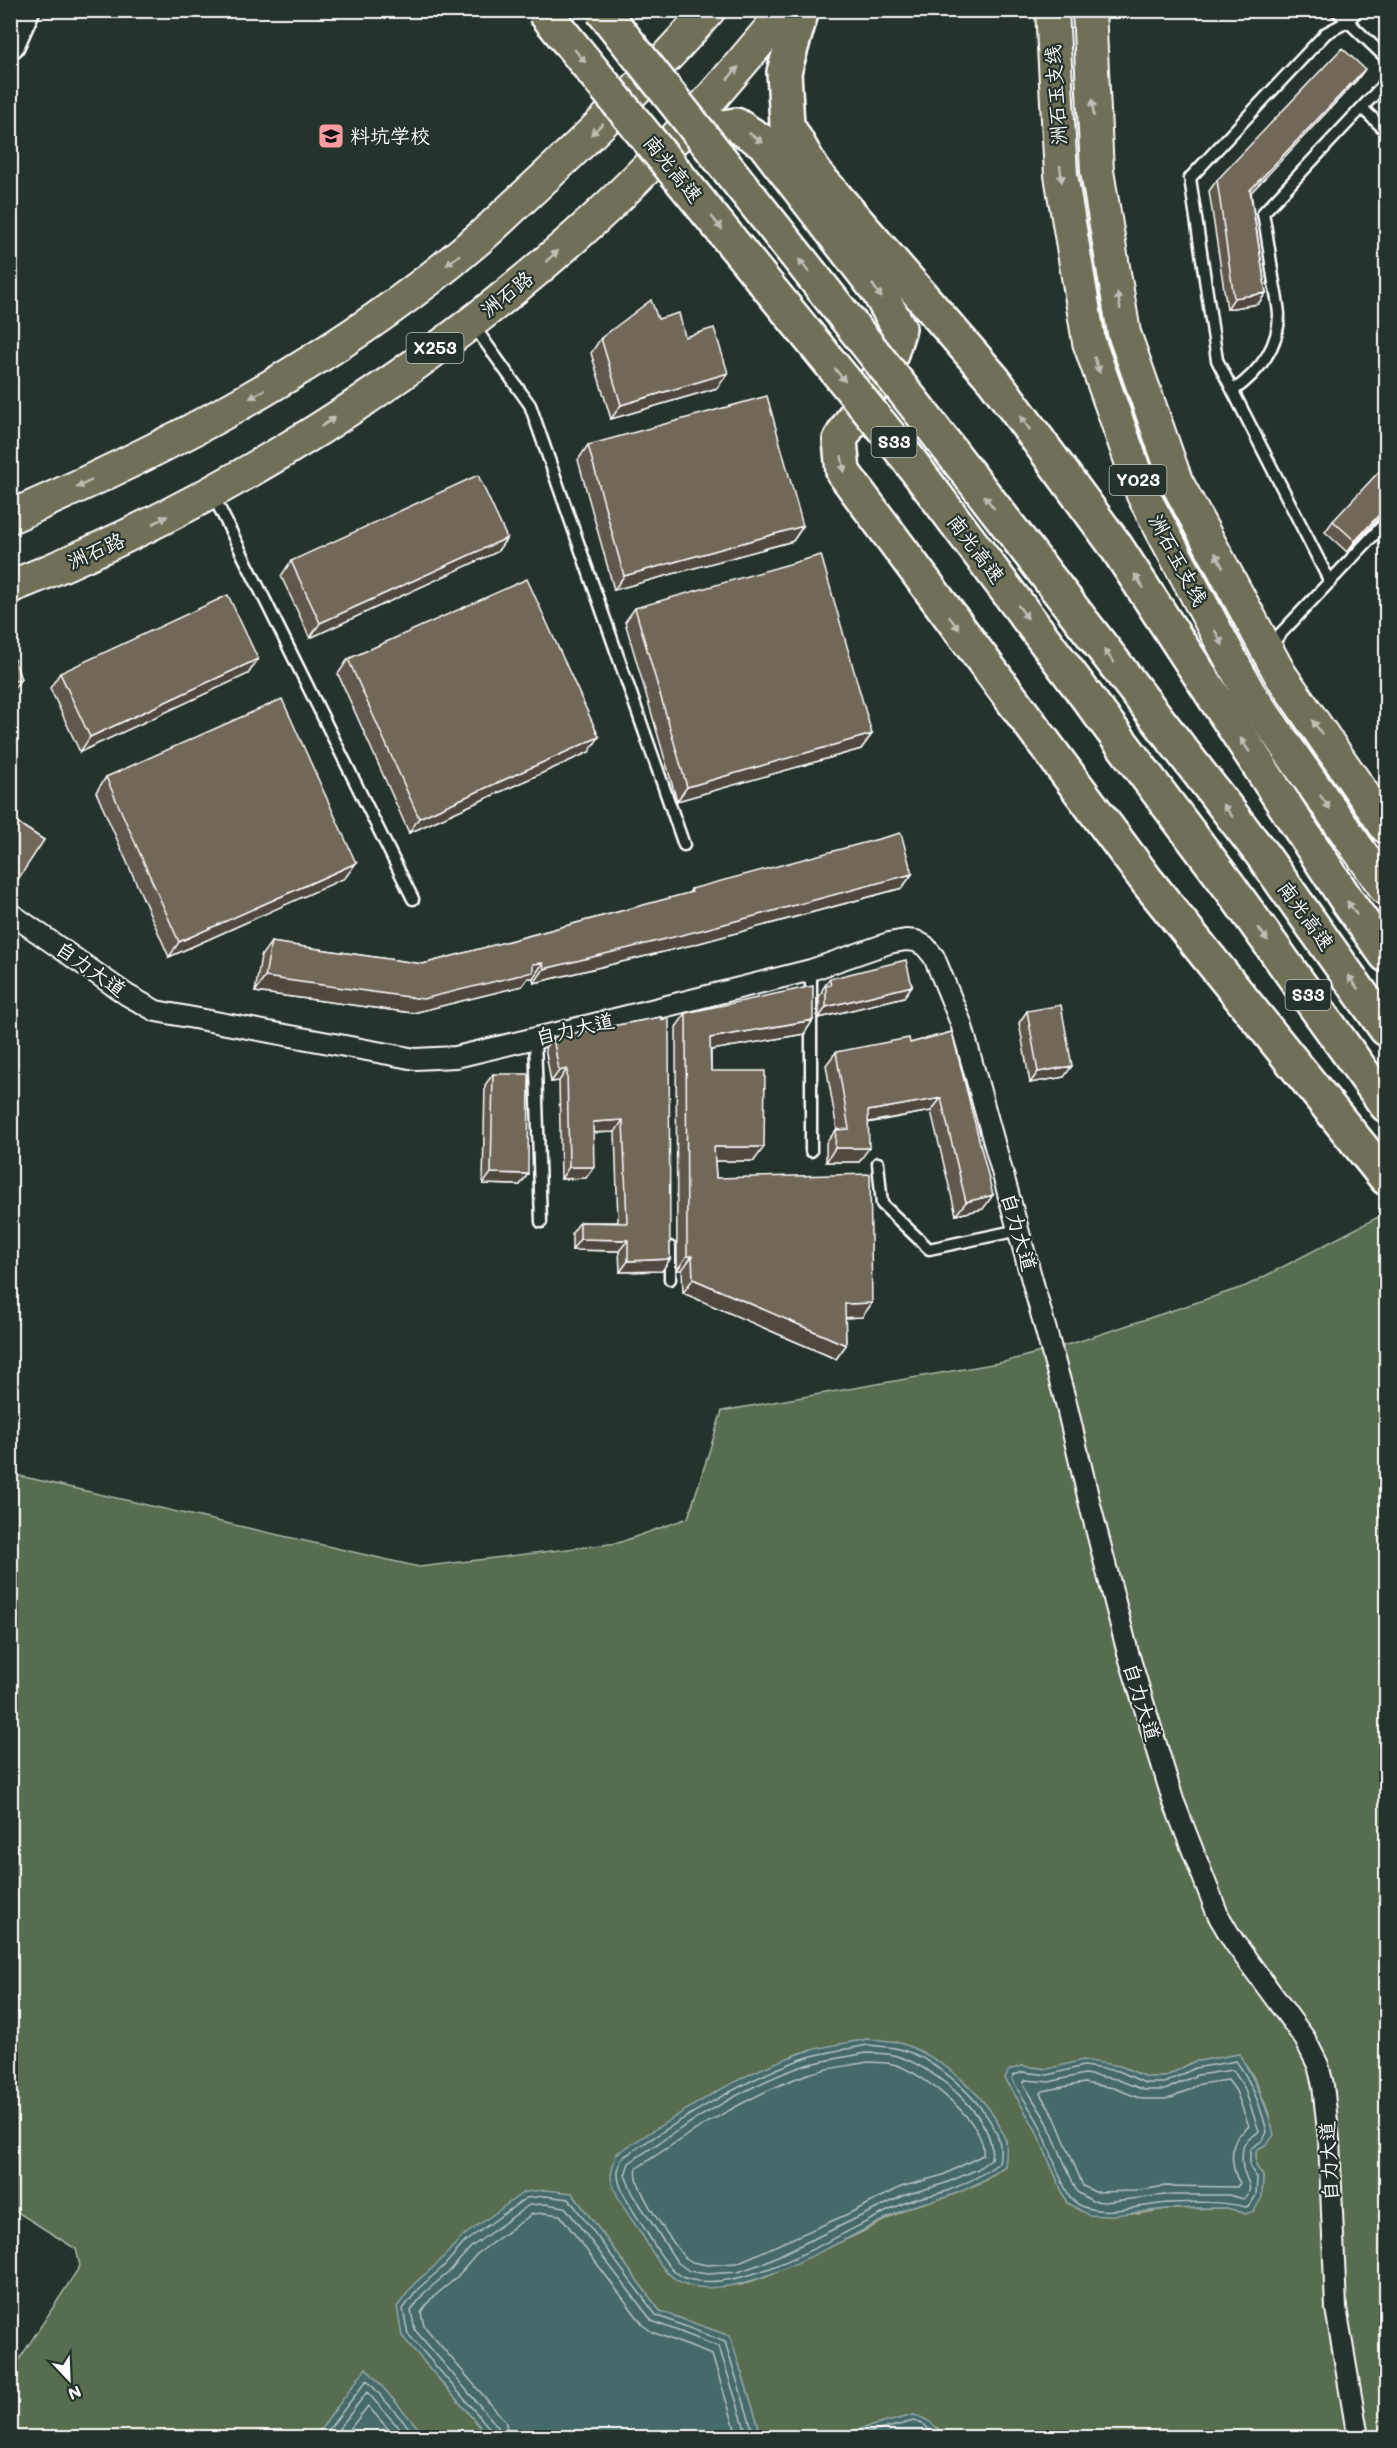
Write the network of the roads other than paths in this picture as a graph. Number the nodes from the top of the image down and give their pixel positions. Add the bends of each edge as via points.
1 (25, 10) edge
2 (543, 10) edge
3 (602, 10) edge
4 (709, 10) edge
5 (786, 10) edge
6 (802, 10) edge
7 (1052, 10) edge
8 (1089, 10) edge
9 (1336, 10) edge
10 (1358, 10) edge
11 (1347, 22) junction
12 (10, 44) edge
13 (1386, 58) edge
14 (1386, 82) edge
15 (1362, 108) junction
16 (1386, 131) edge
17 (681, 133) junction
18 (471, 323) junction
19 (1233, 391) junction
20 (212, 492) junction
21 (10, 517) edge
22 (1386, 522) edge
23 (1330, 582) junction
24 (10, 587) edge
25 (1266, 649) junction
26 (1386, 827) edge
27 (684, 844) dead end
28 (1386, 889) edge
29 (413, 899) dead end
30 (10, 913) edge
31 (1386, 955) edge
32 (811, 970) junction
33 (1386, 1029) edge
34 (535, 1038) junction
35 (1386, 1105) edge
36 (811, 1151) dead end
37 (878, 1163) dead end
38 (1386, 1178) edge
39 (541, 1222) dead end
40 (1019, 1230) junction
41 (670, 1232) edge
42 (670, 1279) dead end
43 (1358, 2438) edge

1 - 12 street
2 -> 35 highway, 南光高速 / S33, bridge via 906,456 1229,886
33 -> 3 highway, 南光高速 / S33, bridge via 1264,857 919,410
4 -> 21 main road via 647,79 568,156 471,246 384,312 234,408 127,464
17 -> 5 main road, 洲石路 / X253
31 -> 6 highway via 1115,545 994,380 814,172 787,125 784,72
7 -> 28 main road, 洲石玉支线 / Y023 via 1061,175 1089,342 1143,495 1249,693
25 -> 8 main road, 洲石玉支线 / Y023 via 1176,481 1124,333 1097,171
9 - 11 lane
10 - 11 lane
11 - 13 lane
11 - 19 lane via 1326,33 1190,178 1217,360
14 - 15 lane
15 - 16 lane
15 - 19 lane via 1263,213 1279,314 1276,332 1261,366
18 -> 17 main road, 洲石路 / X253 via 590,222
17 -> 38 highway via 736,125 763,142 878,291 899,328 890,357 840,440 843,472 1147,881
20 -> 18 main road, 洲石路 / X253 via 348,409
18 - 27 lane via 530,405
19 - 23 lane
24 -> 20 main road, 洲石路 / X253 via 146,528
20 - 29 lane
22 - 23 lane
23 - 25 lane
26 -> 25 main road, 洲石玉支线 / Y023
30 - 34 street, 自力大道 via 156,1011 415,1059 456,1057
32 - 34 street, 自力大道 via 668,1012
32 - 36 lane
32 - 40 street, 自力大道 via 906,940 925,946 934,957 961,1023
34 - 39 lane
37 - 40 lane via 882,1204 929,1249
40 - 43 street, 自力大道 via 1128,1653 1173,1800 1218,1915 1305,2039 1318,2065 1329,2140 1336,2308
41 - 42 lane

